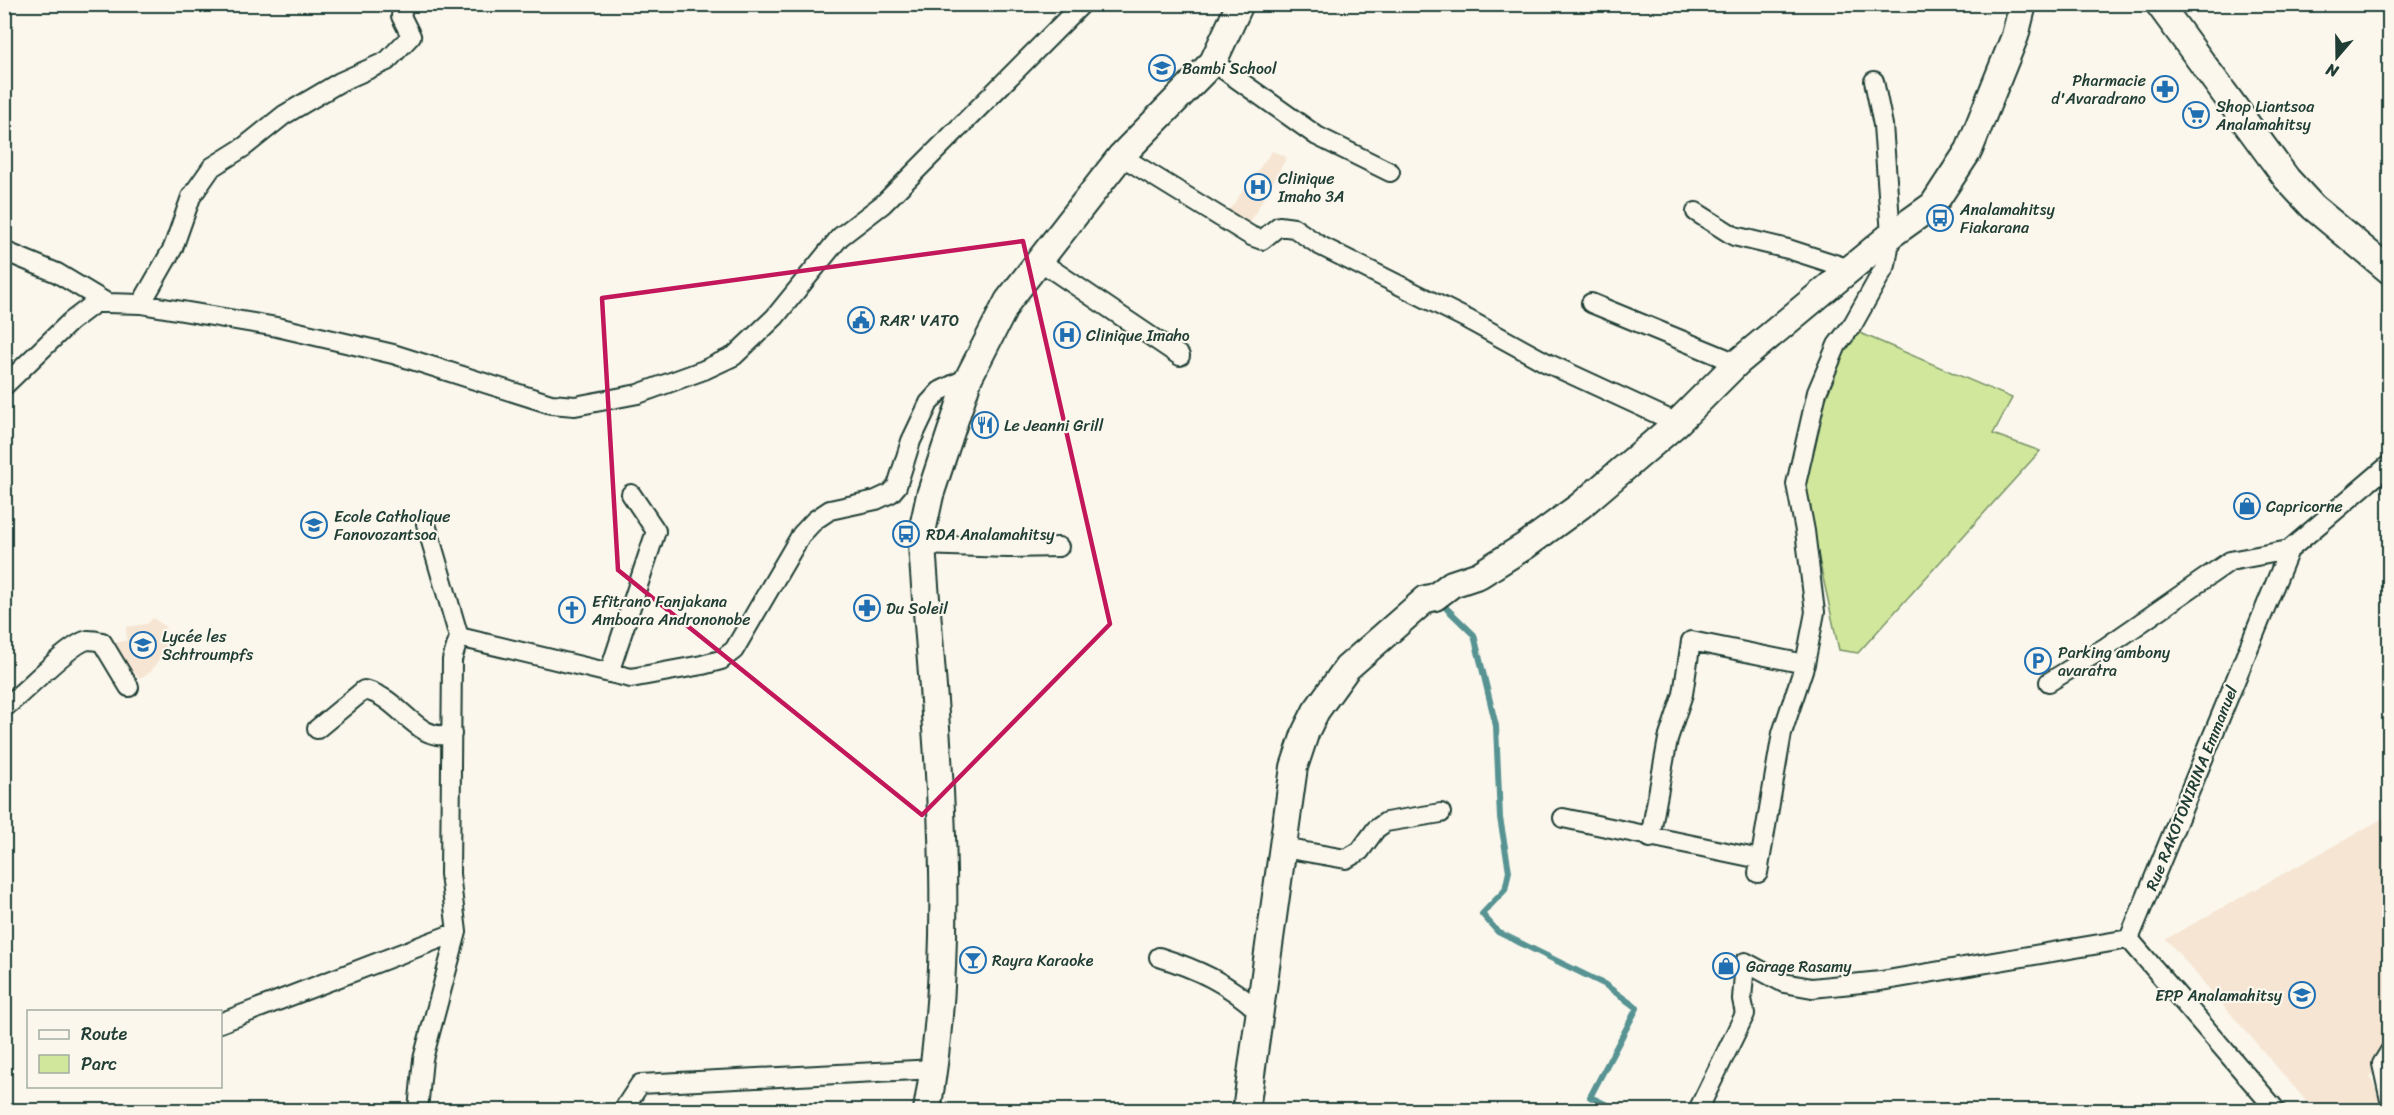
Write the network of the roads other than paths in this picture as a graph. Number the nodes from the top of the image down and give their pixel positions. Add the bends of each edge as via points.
1 (404, 4) edge
2 (1082, 4) edge
3 (1240, 4) edge
4 (2023, 4) edge
5 (2160, 5) edge
6 (1212, 62) junction
7 (1874, 81) dead end
8 (1121, 156) junction
9 (1390, 172) dead end
10 (1696, 212) dead end
11 (1891, 236) junction
12 (4, 251) edge
13 (1038, 260) junction
14 (1850, 269) junction
15 (2390, 271) edge
16 (107, 303) junction
17 (1591, 303) dead end
18 (141, 304) junction
19 (1180, 356) dead end
20 (1737, 363) junction
21 (969, 377) junction
22 (4, 386) edge
23 (1677, 423) junction
24 (2390, 464) edge
25 (631, 494) dead end
26 (426, 524) dead end
27 (922, 545) junction
28 (1059, 547) dead end
29 (2289, 550) junction
30 (459, 637) junction
31 (1805, 664) junction
32 (609, 673) junction
33 (2049, 682) dead end
34 (129, 687) dead end
35 (4, 708) edge
36 (317, 729) dead end
37 (452, 734) junction
38 (1441, 813) dead end
39 (1563, 818) dead end
40 (1650, 838) junction
41 (1283, 848) junction
42 (457, 932) junction
43 (2129, 939) junction
44 (1159, 957) dead end
45 (1258, 1011) junction
46 (222, 1022) edge
47 (2390, 1051) edge
48 (935, 1069) junction
49 (2390, 1101) edge
50 (418, 1110) edge
51 (622, 1110) edge
52 (927, 1110) edge
53 (1246, 1110) edge
54 (1698, 1110) edge
55 (2277, 1110) edge

1 - 18 street via 401,16 411,36 387,61 340,82 284,115 212,167 191,196 172,248
2 - 18 street via 928,161 883,204 840,237 754,340 734,356 704,370 638,394 575,406 551,404 393,354 277,327
3 - 6 main road
4 - 11 main road via 2011,46 1969,150 1933,205
5 - 15 main road via 2287,179 2313,207
6 - 8 main road
6 - 9 street via 1317,136
7 - 11 street via 1883,125
8 - 13 main road
8 - 23 street via 1251,236 1262,240 1279,226 1294,228 1319,245 1547,363
10 - 14 street via 1734,236
11 - 14 main road
11 - 31 street via 1886,265 1837,345 1817,392 1796,484 1815,612
12 - 16 street via 57,273
13 - 19 street
13 - 21 main road via 1008,301
14 - 20 main road
16 - 18 street
16 - 22 street via 95,303 70,322
17 - 20 street
20 - 23 main road
21 - 27 main road via 930,495
21 - 32 street via 940,391 929,403 891,493 830,510 801,535 734,650 721,660 702,665 631,678
23 - 41 main road via 1557,524 1479,575 1426,599 1347,668 1306,731 1294,766
24 - 29 street, Rue RAKOTONIRINA Emmanuel
25 - 32 street via 657,531
26 - 30 street
27 - 28 street
27 - 48 main road via 942,840
29 - 33 street via 2230,561
29 - 43 street, Rue RAKOTONIRINA Emmanuel
30 - 32 street
30 - 37 street via 452,660
31 - 40 street via 1691,641
31 - 40 street via 1782,733 1759,866
34 - 35 street via 102,642 87,640 56,660 26,692
36 - 37 street via 364,690 380,693 422,730 439,737
37 - 42 street via 450,874
38 - 41 street via 1386,822 1376,828 1360,851 1346,859
39 - 40 street
41 - 45 main road
42 - 46 street
42 - 50 street via 423,1059
43 - 54 street via 1881,981 1812,988 1784,983 1745,962 1744,1014
43 - 55 street
44 - 45 street via 1199,970 1235,990
45 - 53 main road
47 - 49 street via 2382,1064
48 - 51 street via 640,1084
48 - 52 main road

